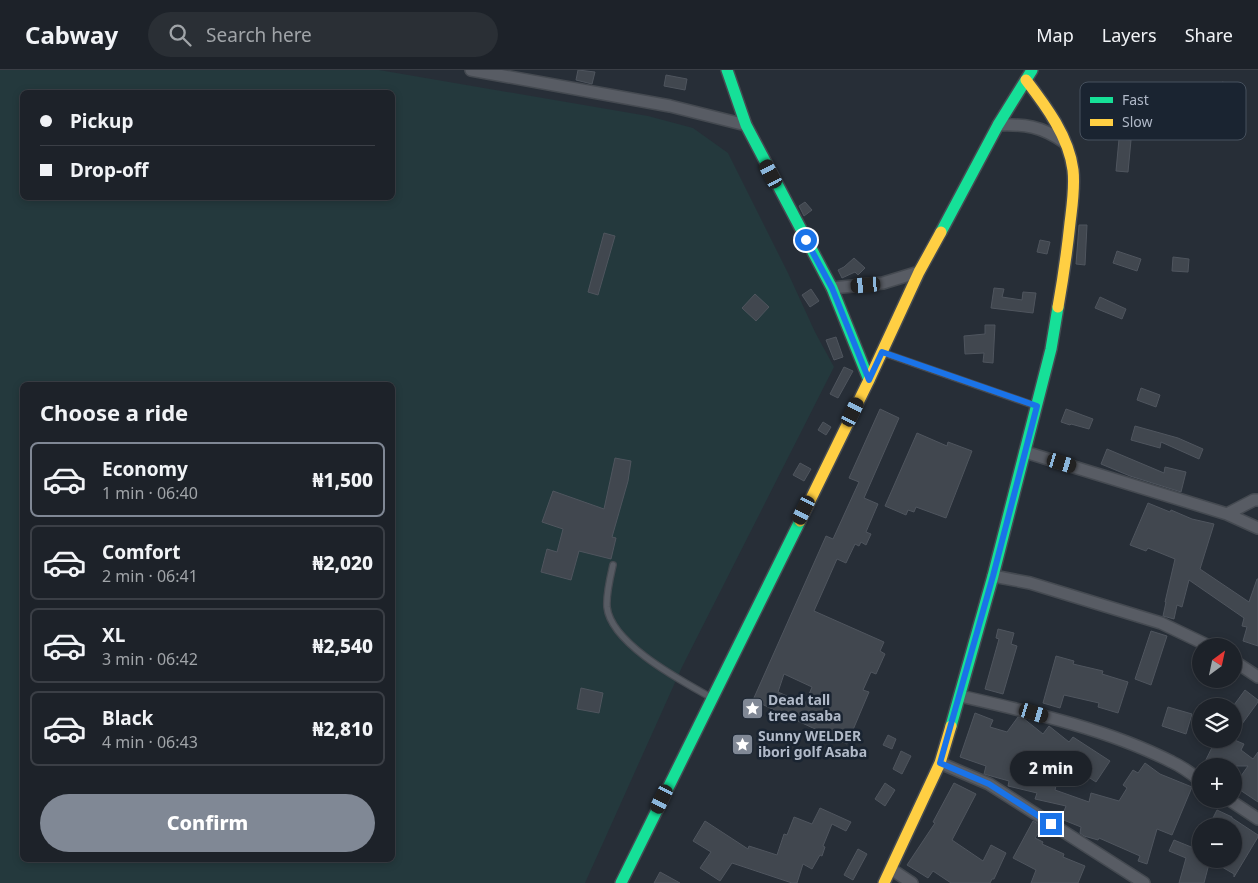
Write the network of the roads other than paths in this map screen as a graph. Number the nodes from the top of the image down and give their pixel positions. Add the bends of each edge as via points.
1 (471, 70) edge
2 (727, 70) edge
3 (503, 73) edge
4 (1029, 75) edge
5 (746, 125) junction
6 (998, 125) junction
7 (1066, 143) junction
8 (919, 272) junction
9 (832, 288) junction
10 (882, 352) junction
11 (869, 380) junction
12 (1037, 406) junction
13 (1025, 452) junction
14 (1258, 500) edge
15 (1227, 514) junction
16 (1258, 528) edge
17 (613, 565) dead end
18 (993, 576) junction
19 (1192, 638) edge
20 (1242, 666) edge
21 (1258, 677) edge
22 (960, 696) junction
23 (712, 698) junction
24 (940, 763) junction
25 (1192, 775) edge
26 (1242, 808) edge
27 (1258, 819) edge
28 (891, 869) junction
29 (620, 883) edge
30 (884, 883) edge
31 (912, 883) edge
32 (1144, 883) edge

1 - 3 street
2 - 5 street
3 - 5 street via 670,106
4 - 6 street
4 - 7 street
5 - 9 street
6 - 7 street via 1032,126
6 - 8 street
7 - 12 street via 1073,168 1074,189 1055,330
8 - 9 street via 883,283
8 - 10 street
9 - 11 street
10 - 11 street
10 - 12 lane
11 - 23 street
12 - 13 street
13 - 15 street
13 - 18 street
14 - 15 street
15 - 16 street
17 - 23 lane via 608,614 625,639 647,658
18 - 19 street via 1030,583 1161,623
18 - 22 street
20 - 21 street
22 - 24 street
22 - 25 street via 1034,713 1117,739 1173,762
23 - 29 street
24 - 28 street
24 - 32 street via 989,784
26 - 27 street
28 - 30 street
28 - 31 street

